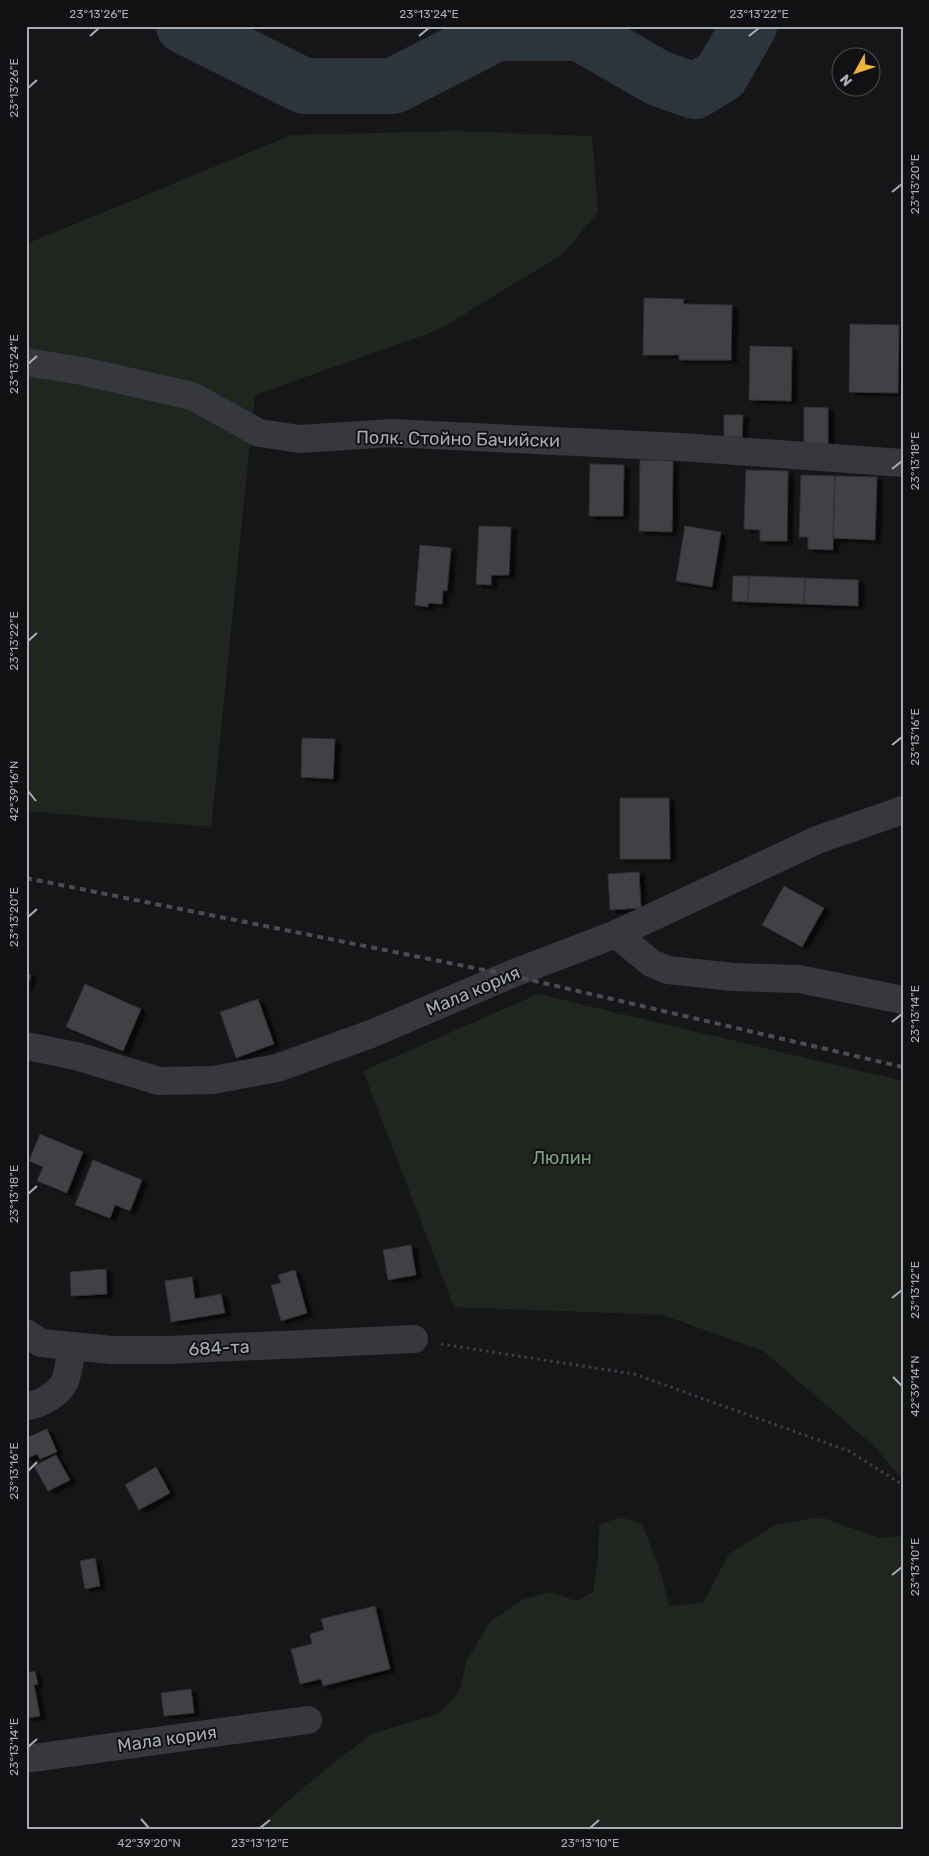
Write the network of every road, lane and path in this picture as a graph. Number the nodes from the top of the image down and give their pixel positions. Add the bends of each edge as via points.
1 (26, 362) edge
2 (903, 464) edge
3 (903, 810) edge
4 (616, 934) junction
5 (903, 1000) edge
6 (26, 1046) edge
7 (26, 1333) edge
8 (414, 1339) joint
9 (72, 1346) junction
10 (26, 1406) edge
11 (903, 1485) edge
12 (308, 1720) dead end
13 (26, 1759) edge

1 - 2 street, Полк. Стойно Бачийски via 192,396 259,433 300,439 391,433 681,446
3 - 4 street, Мала кория via 816,840
4 - 5 street via 650,963 668,970 733,977 799,979
4 - 6 street, Мала кория via 371,1034 277,1068 213,1080 159,1081 76,1056
7 - 9 street, 684-та via 41,1343
8 - 9 street, 684-та via 168,1350
8 - 11 path via 634,1374 849,1451
9 - 10 street via 64,1383 50,1398
12 - 13 street, Мала кория

